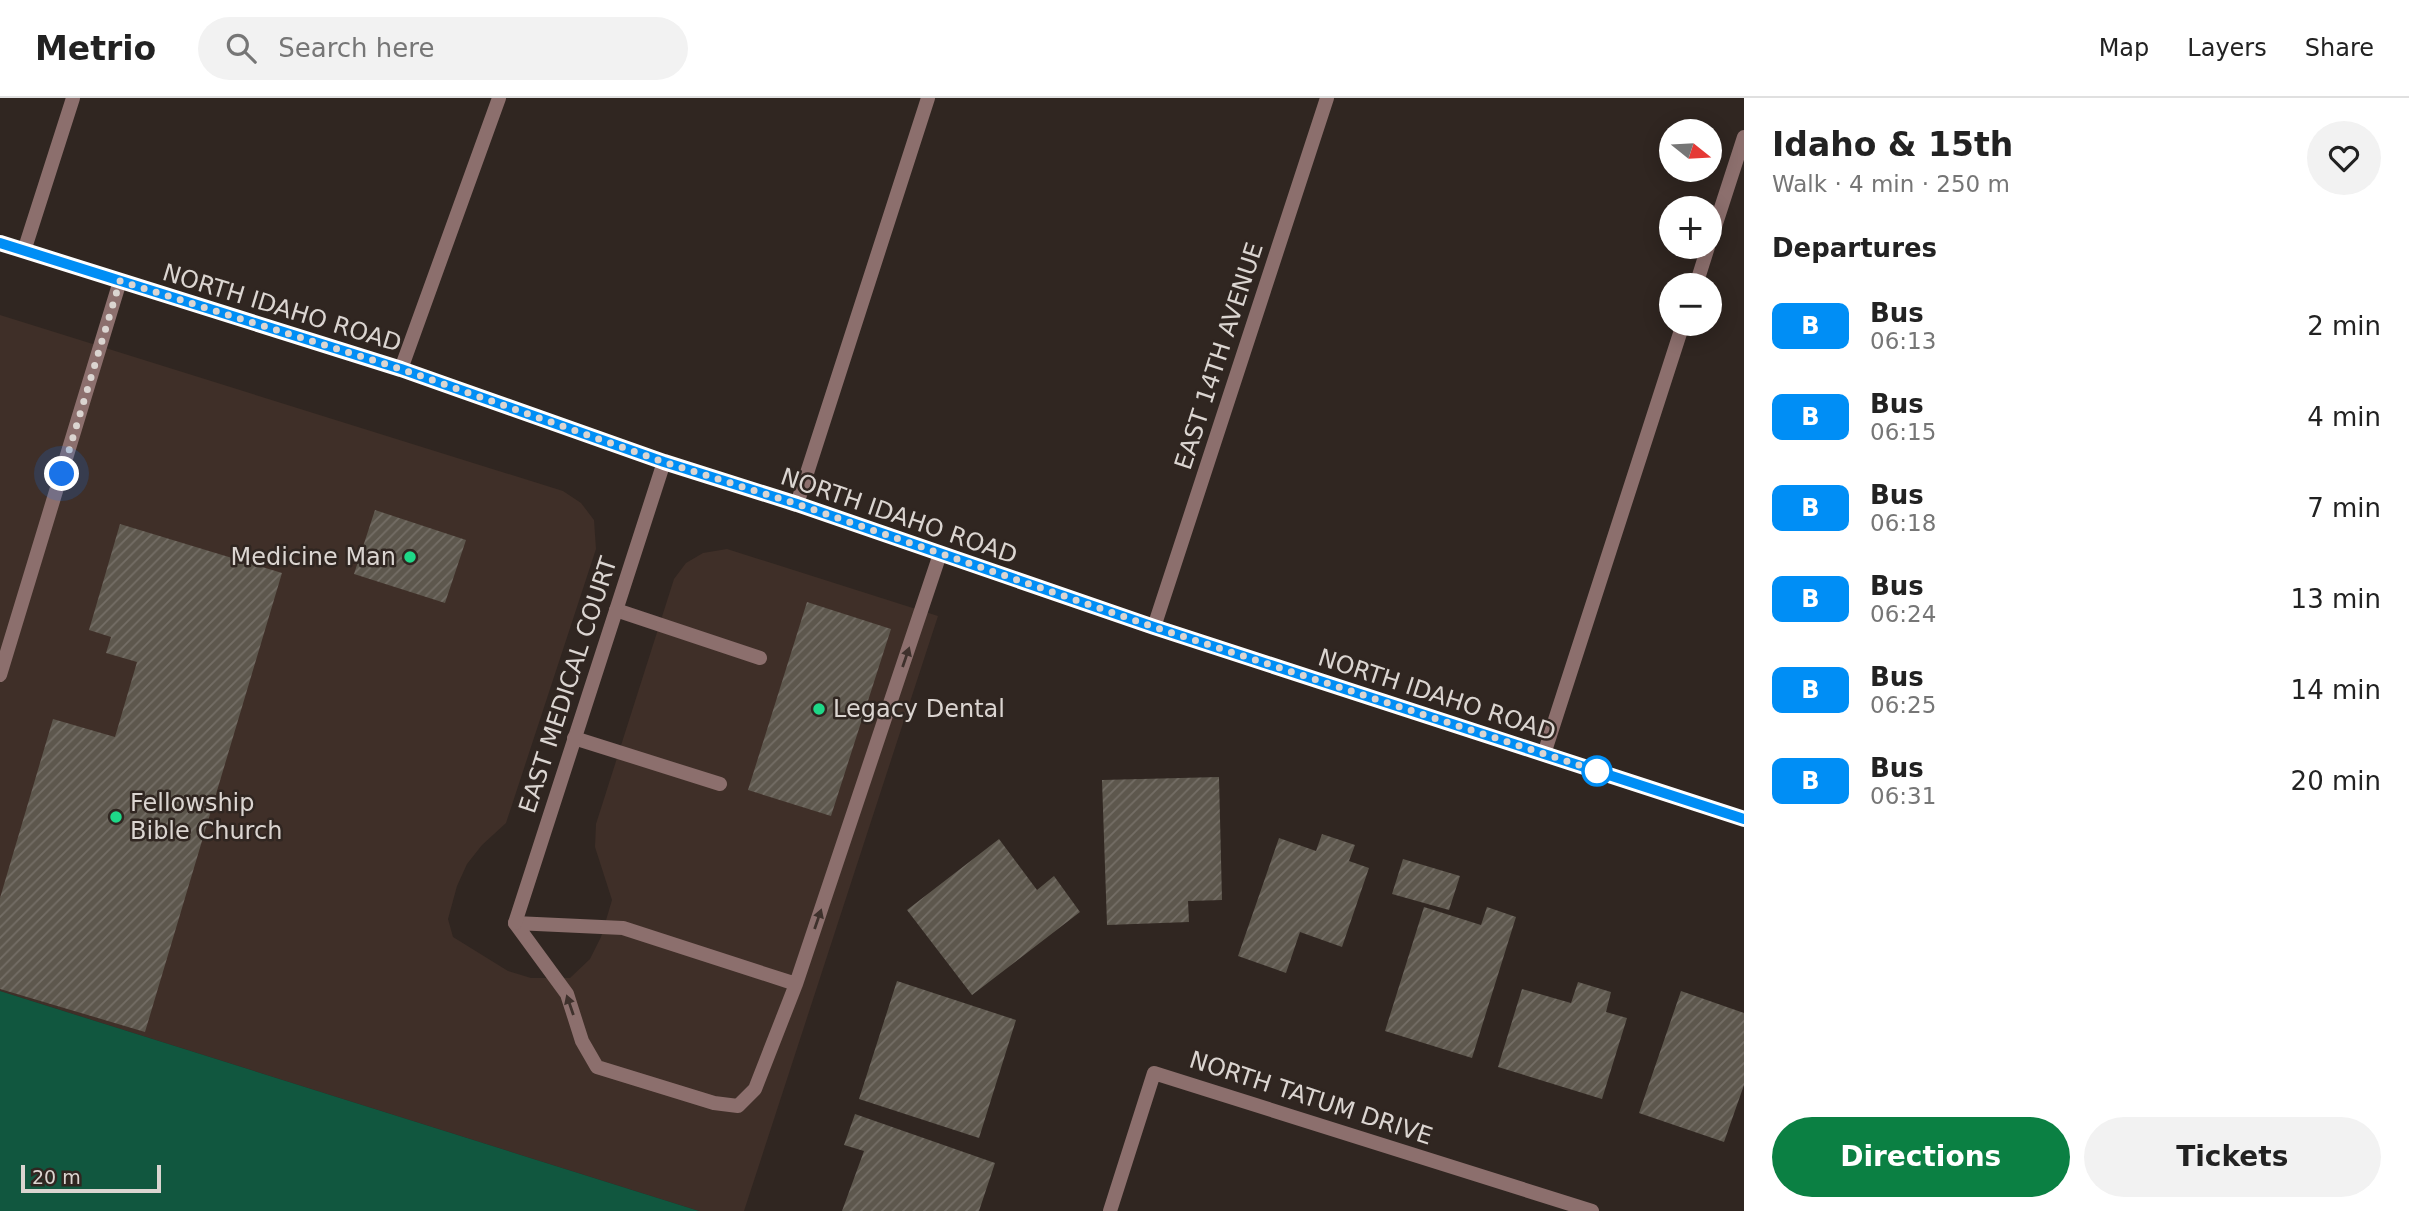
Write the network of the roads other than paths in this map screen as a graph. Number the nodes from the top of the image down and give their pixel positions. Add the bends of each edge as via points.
1 (73, 98) edge
2 (499, 98) edge
3 (928, 98) edge
4 (1327, 98) edge
5 (1744, 137) edge
6 (1722, 205) edge
7 (0, 243) edge
8 (24, 251) junction
9 (120, 281) junction
10 (1679, 336) edge
11 (401, 369) junction
12 (664, 462) junction
13 (797, 504) junction
14 (940, 554) junction
15 (616, 610) junction
16 (1154, 627) junction
17 (760, 658) dead end
18 (0, 675) edge
19 (574, 738) junction
20 (1544, 754) junction
21 (720, 784) dead end
22 (1744, 819) edge
23 (515, 923) junction
24 (796, 984) junction
25 (1110, 1211) edge
26 (1592, 1211) edge

1 - 8 street
2 - 11 street
3 - 13 street
4 - 16 street, EAST 14TH AVENUE
5 - 6 street
7 - 8 main road, NORTH IDAHO ROAD
8 - 9 main road, NORTH IDAHO ROAD
9 - 11 main road, NORTH IDAHO ROAD
9 - 18 street
10 - 20 street
11 - 12 main road, NORTH IDAHO ROAD
12 - 13 main road, NORTH IDAHO ROAD
12 - 15 street, EAST MEDICAL COURT
13 - 14 main road, NORTH IDAHO ROAD
14 - 16 main road, NORTH IDAHO ROAD
24 -> 14 street
15 - 17 street
15 - 19 street, EAST MEDICAL COURT
16 - 20 main road, NORTH IDAHO ROAD
19 - 21 street
19 - 23 street, EAST MEDICAL COURT
20 - 22 main road, NORTH IDAHO ROAD
23 - 24 street via 623,928
24 -> 23 street via 755,1089 738,1106 714,1103 597,1067 582,1041 566,994
25 - 26 street, NORTH TATUM DRIVE via 1154,1073

